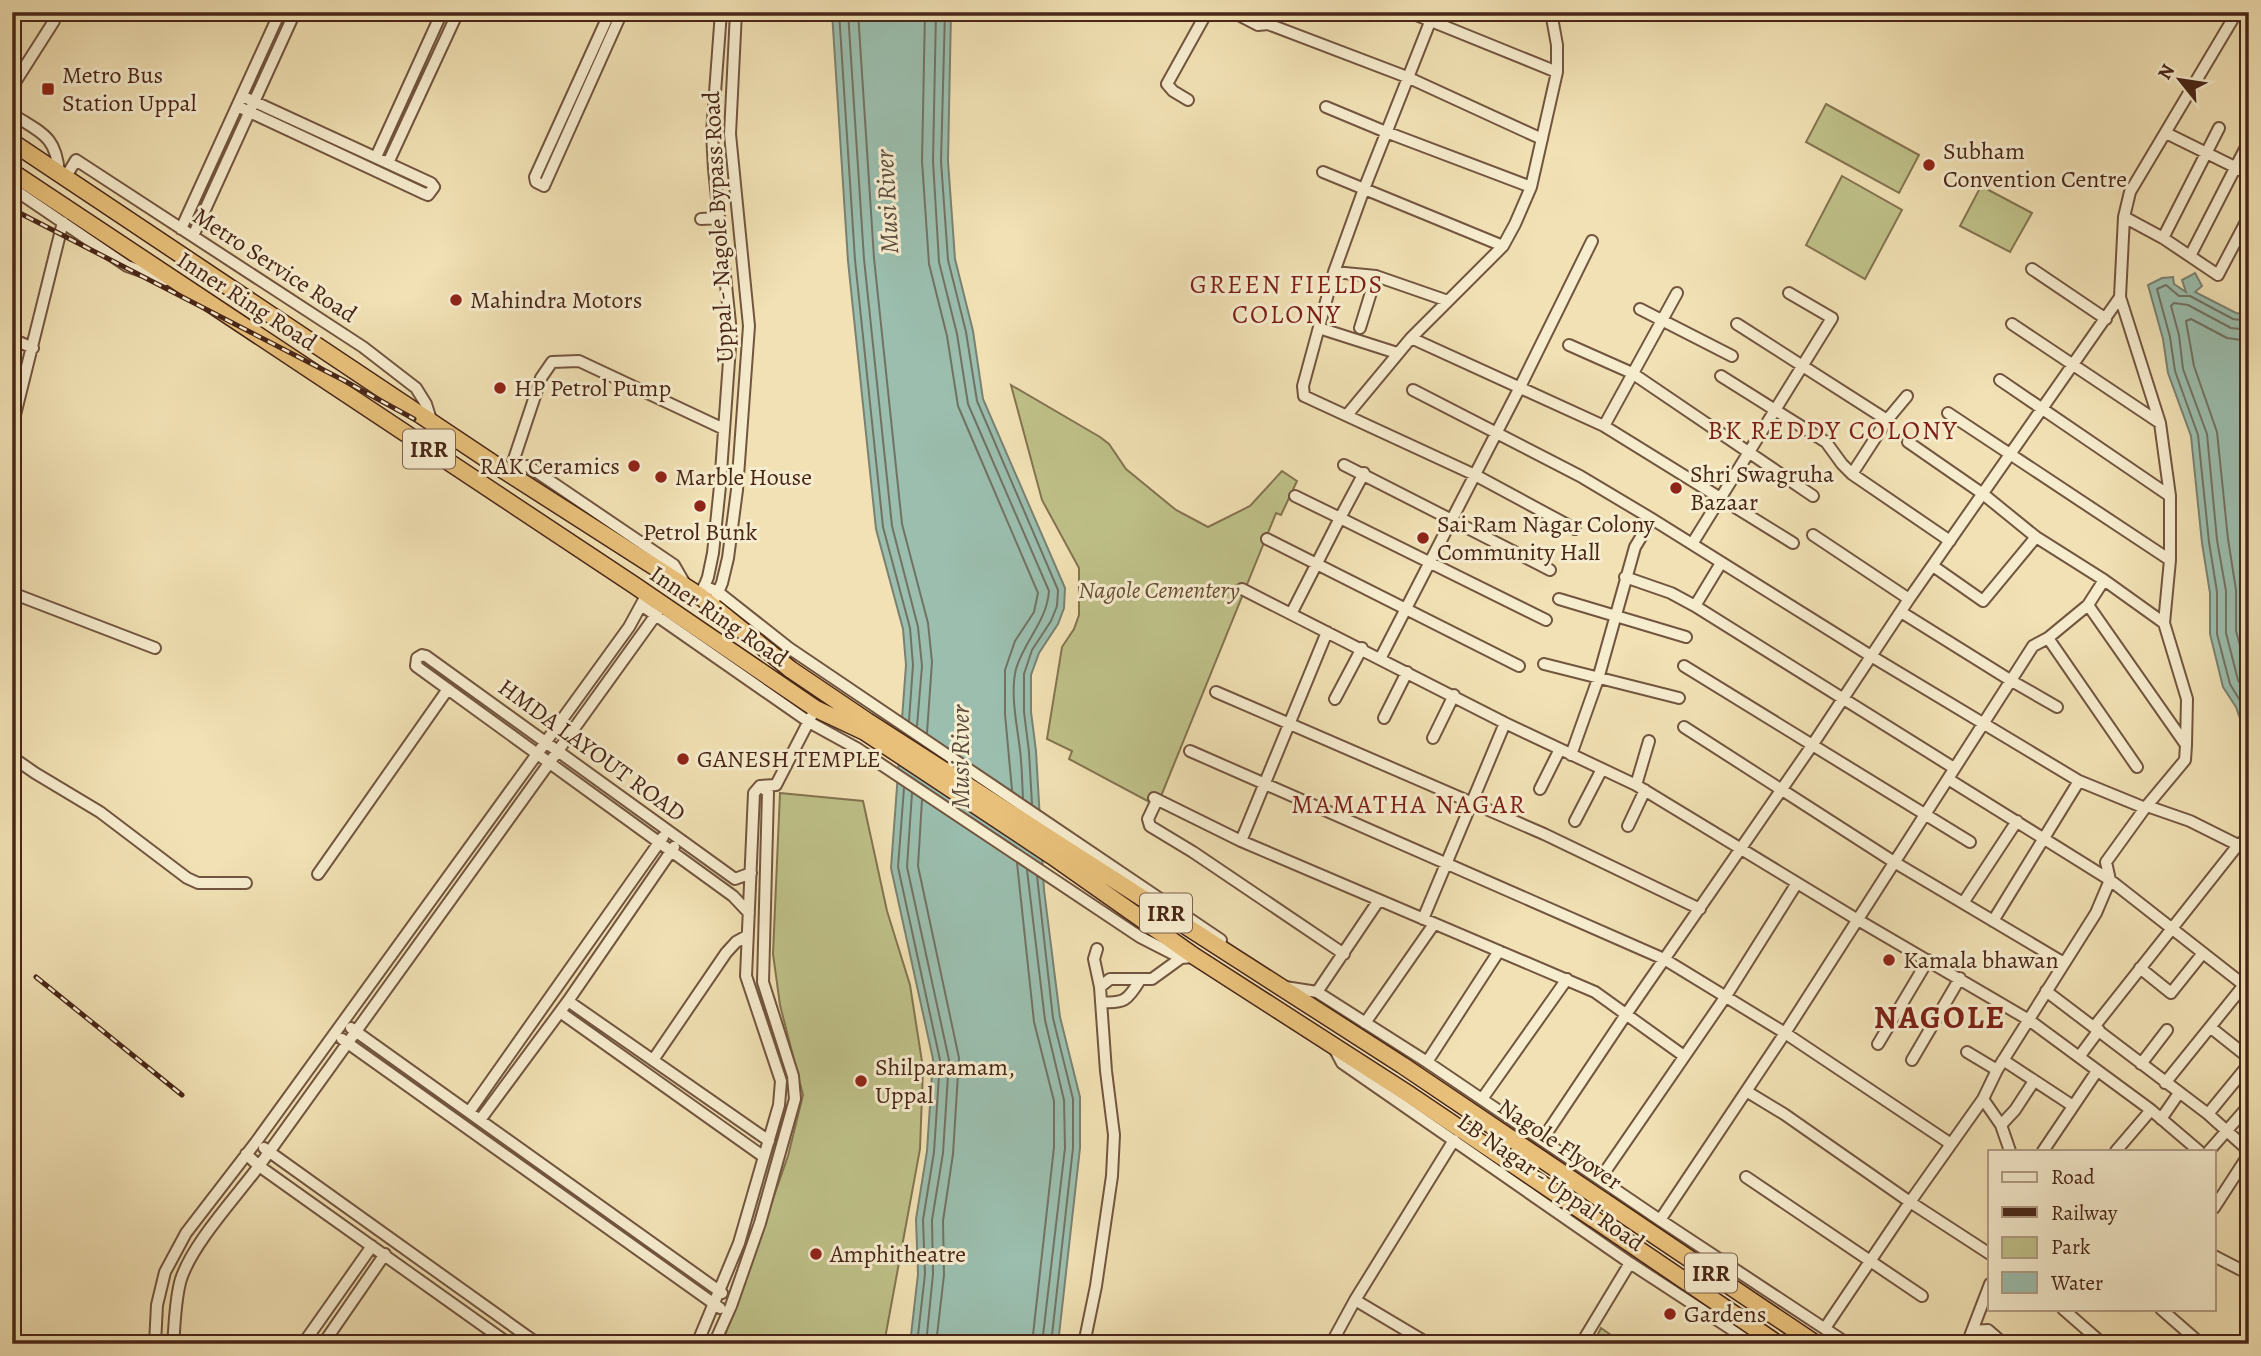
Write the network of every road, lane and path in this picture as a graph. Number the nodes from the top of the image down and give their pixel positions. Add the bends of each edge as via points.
1 (280, 12) edge
2 (296, 12) edge
3 (442, 12) edge
4 (458, 12) edge
5 (610, 12) edge
6 (622, 12) edge
7 (721, 12) edge
8 (736, 12) edge
9 (1207, 12) edge
10 (1233, 12) edge
11 (1251, 12) edge
12 (1409, 12) edge
13 (1540, 12) edge
14 (2236, 12) edge
15 (1551, 16) edge
16 (54, 21) dead end
17 (1430, 22) junction
18 (1268, 24) junction
19 (1557, 72) junction
20 (1407, 77) junction
21 (12, 87) edge
22 (1188, 100) dead end
23 (239, 101) junction
24 (252, 107) junction
25 (1326, 107) dead end
26 (12, 114) edge
27 (2219, 128) dead end
28 (1386, 132) junction
29 (2166, 133) junction
30 (1542, 139) junction
31 (12, 142) edge
32 (2247, 145) edge
33 (2206, 154) junction
34 (376, 158) junction
35 (388, 163) junction
36 (2236, 168) junction
37 (12, 172) edge
38 (1323, 172) dead end
39 (2249, 174) edge
40 (62, 175) junction
41 (1531, 187) junction
42 (12, 188) edge
43 (1364, 189) junction
44 (2249, 216) edge
45 (2124, 217) junction
46 (719, 218) junction
47 (701, 219) dead end
48 (63, 222) junction
49 (181, 229) junction
50 (193, 236) junction
51 (2164, 238) junction
52 (1592, 241) dead end
53 (1503, 246) junction
54 (2190, 256) junction
55 (2032, 269) dead end
56 (1334, 272) junction
57 (1376, 276) junction
58 (185, 287) junction
59 (230, 288) junction
60 (1677, 293) dead end
61 (1789, 293) dead end
62 (2120, 297) junction
63 (1448, 301) junction
64 (252, 302) junction
65 (216, 308) junction
66 (1640, 309) dead end
67 (2106, 319) junction
68 (1662, 320) junction
69 (239, 322) junction
70 (1737, 324) dead end
71 (2012, 324) dead end
72 (1319, 328) junction
73 (1360, 328) dead end
74 (1411, 338) junction
75 (12, 339) edge
76 (1569, 345) dead end
77 (33, 348) junction
78 (1397, 354) junction
79 (1732, 356) dead end
80 (1803, 365) junction
81 (2073, 366) junction
82 (1632, 373) junction
83 (1721, 376) dead end
84 (2000, 380) dead end
85 (1519, 388) junction
86 (1413, 390) dead end
87 (1907, 396) dead end
88 (1775, 409) junction
89 (2043, 409) junction
90 (1948, 412) dead end
91 (1347, 415) junction
92 (1887, 420) junction
93 (432, 423) junction
94 (2161, 423) junction
95 (1604, 426) junction
96 (12, 427) edge
97 (724, 429) junction
98 (1496, 432) junction
99 (1908, 442) dead end
100 (1748, 452) junction
101 (2012, 454) junction
102 (1344, 465) dead end
103 (506, 468) junction
104 (1364, 474) junction
105 (1852, 474) junction
106 (1475, 475) junction
107 (1983, 494) junction
108 (1295, 496) dead end
109 (1813, 496) dead end
110 (2170, 496) junction
111 (1720, 497) junction
112 (1340, 518) junction
113 (1652, 519) junction
114 (1452, 520) junction
115 (1574, 529) dead end
116 (1813, 535) dead end
117 (2036, 537) junction
118 (1267, 539) dead end
119 (1950, 541) junction
120 (1793, 543) dead end
121 (1692, 544) junction
122 (2170, 560) junction
123 (1317, 563) junction
124 (1430, 563) junction
125 (1721, 563) junction
126 (1933, 566) junction
127 (1550, 570) dead end
128 (1625, 577) junction
129 (2104, 580) junction
130 (1242, 589) dead end
131 (12, 593) edge
132 (709, 595) junction
133 (643, 599) junction
134 (1559, 599) dead end
135 (1909, 600) junction
136 (2088, 605) junction
137 (1695, 606) junction
138 (1406, 609) junction
139 (659, 610) junction
140 (1901, 612) junction
141 (1290, 614) junction
142 (1614, 616) junction
143 (1546, 620) dead end
144 (2164, 623) junction
145 (1327, 632) junction
146 (1686, 637) dead end
147 (2048, 638) junction
148 (155, 648) dead end
149 (1362, 648) junction
150 (1871, 656) junction
151 (1380, 659) junction
152 (1544, 664) dead end
153 (1519, 666) dead end
154 (1684, 666) dead end
155 (1407, 672) junction
156 (455, 677) junction
157 (1598, 679) junction
158 (2010, 680) junction
159 (448, 689) junction
160 (1216, 692) dead end
161 (1454, 695) junction
162 (1679, 698) dead end
163 (1843, 698) junction
164 (1335, 699) dead end
165 (2057, 707) dead end
166 (812, 715) junction
167 (1384, 718) dead end
168 (1289, 722) junction
169 (1505, 723) junction
170 (1983, 723) junction
171 (1684, 727) dead end
172 (1433, 738) dead end
173 (1649, 741) dead end
174 (545, 742) junction
175 (1813, 744) junction
176 (2186, 744) junction
177 (1560, 749) junction
178 (558, 751) junction
179 (1190, 751) dead end
180 (537, 754) junction
181 (1572, 755) junction
182 (12, 757) edge
183 (549, 763) junction
184 (2137, 767) dead end
185 (1954, 768) junction
186 (1602, 769) junction
187 (1948, 779) junction
188 (2079, 781) junction
189 (1264, 783) junction
190 (760, 786) junction
191 (1641, 788) junction
192 (1540, 789) dead end
193 (1782, 789) junction
194 (1471, 803) junction
195 (2146, 807) junction
196 (1926, 814) junction
197 (1575, 821) dead end
198 (2017, 821) junction
199 (1628, 826) dead end
200 (668, 830) junction
201 (2043, 838) junction
202 (680, 839) junction
203 (1241, 841) junction
204 (1970, 842) dead end
205 (659, 843) junction
206 (2244, 843) edge
207 (1054, 848) junction
208 (1742, 848) junction
209 (671, 851) junction
210 (1446, 862) junction
211 (1894, 862) junction
212 (751, 873) junction
213 (318, 874) dead end
214 (2110, 880) junction
215 (1797, 883) junction
216 (246, 884) dead end
217 (1379, 900) junction
218 (1963, 903) junction
219 (1700, 909) junction
220 (749, 913) junction
221 (1858, 920) junction
222 (1429, 921) junction
223 (1993, 921) junction
224 (2171, 928) junction
225 (747, 936) junction
226 (1097, 949) dead end
227 (1499, 951) junction
228 (2203, 953) junction
229 (1344, 954) junction
230 (1187, 957) junction
231 (1664, 959) junction
232 (1928, 960) junction
233 (2064, 963) junction
234 (2140, 968) junction
235 (1254, 970) junction
236 (1960, 978) junction
237 (1567, 979) junction
238 (1140, 981) junction
239 (562, 982) junction
240 (763, 982) junction
241 (1277, 985) junction
242 (1100, 987) junction
243 (2246, 987) edge
244 (2046, 991) junction
245 (1317, 992) junction
246 (571, 996) junction
247 (752, 996) junction
248 (1726, 996) junction
249 (1101, 1002) junction
250 (560, 1012) junction
251 (1627, 1013) junction
252 (2029, 1020) junction
253 (342, 1023) junction
254 (1365, 1023) junction
255 (2210, 1027) junction
256 (2096, 1028) junction
257 (2167, 1030) dead end
258 (355, 1031) junction
259 (334, 1033) junction
260 (1784, 1033) junction
261 (346, 1042) junction
262 (1878, 1044) dead end
263 (1333, 1045) junction
264 (1966, 1052) dead end
265 (1684, 1056) junction
266 (2079, 1057) junction
267 (2249, 1058) edge
268 (653, 1060) junction
269 (1912, 1060) dead end
270 (1427, 1062) junction
271 (2141, 1064) junction
272 (2249, 1064) edge
273 (2000, 1065) junction
274 (2097, 1071) junction
275 (2034, 1081) junction
276 (2165, 1083) junction
277 (1746, 1091) junction
278 (2179, 1093) junction
279 (1482, 1099) junction
280 (1983, 1099) junction
281 (2073, 1106) junction
282 (2151, 1111) junction
283 (2244, 1111) dead end
284 (469, 1112) junction
285 (2208, 1114) junction
286 (736, 1118) junction
287 (2161, 1119) junction
288 (480, 1120) junction
289 (2001, 1125) junction
290 (726, 1129) junction
291 (2226, 1132) junction
292 (1454, 1140) junction
293 (1542, 1140) junction
294 (769, 1141) junction
295 (256, 1142) junction
296 (1951, 1144) junction
297 (2010, 1150) edge
298 (2044, 1150) edge
299 (2117, 1150) edge
300 (2198, 1150) edge
301 (2210, 1150) edge
302 (269, 1152) junction
303 (2249, 1153) edge
304 (246, 1154) junction
305 (764, 1157) junction
306 (259, 1166) junction
307 (1746, 1177) dead end
308 (1600, 1179) junction
309 (1910, 1202) junction
310 (2216, 1205) edge
311 (1660, 1220) junction
312 (372, 1245) junction
313 (1988, 1253) edge
314 (385, 1254) junction
315 (2216, 1257) edge
316 (1717, 1258) junction
317 (1870, 1261) junction
318 (1630, 1263) junction
319 (2249, 1274) edge
320 (1988, 1289) edge
321 (718, 1290) junction
322 (1922, 1296) dead end
323 (733, 1300) junction
324 (1355, 1300) junction
325 (1690, 1301) junction
326 (714, 1304) junction
327 (2064, 1310) edge
328 (2162, 1310) edge
329 (728, 1314) junction
330 (1825, 1328) junction
331 (1972, 1331) junction
332 (155, 1344) edge
333 (173, 1344) edge
334 (303, 1344) edge
335 (323, 1344) edge
336 (509, 1344) edge
337 (538, 1344) edge
338 (697, 1344) edge
339 (714, 1344) edge
340 (1084, 1344) edge
341 (1331, 1344) edge
342 (1429, 1344) edge
343 (1581, 1344) edge
344 (1754, 1344) edge
345 (1778, 1344) edge
346 (1815, 1344) edge
347 (1848, 1344) edge
348 (1967, 1344) edge
349 (2004, 1344) edge
350 (2103, 1344) edge
351 (2201, 1344) edge

1 - 23 street
2 - 24 street
3 - 34 street
4 - 35 street
5 - 6 street via 535,177 544,186
7 - 46 street, Uppal - Nagole Bypass Road via 712,132
8 - 132 street, Uppal - Nagole Bypass Road via 730,134 748,326 728,558
9 - 22 street via 1167,84
10 - 18 street via 1258,25
11 - 18 street
12 - 17 street
13 - 15 street
14 - 29 street
15 - 19 street via 1558,45
16 - 21 street
17 - 19 street
17 - 20 street
18 - 20 street
19 - 30 street
20 - 28 street
20 - 30 street
23 - 24 street
23 - 49 street
24 - 34 street
24 - 35 street via 423,193 432,192 431,183
24 - 50 street
25 - 28 street
26 - 40 street via 51,141
27 - 33 street
28 - 41 street
28 - 43 street
29 - 33 street
29 - 45 street via 2130,192
30 - 41 street
31 - 40 highway, Inner Ring Road / IRR
32 - 36 street
33 - 36 street
33 - 51 street
34 - 35 street
36 - 39 street
36 - 54 street
37 - 58 highway, Inner Ring Road / IRR
38 - 43 street
40 - 49 street, Metro Service Road via 76,160
40 - 59 highway, Inner Ring Road / IRR
41 - 53 street
42 - 48 street
43 - 53 street
43 - 56 street
44 - 54 street via 2218,275
45 - 51 street
45 - 62 street
46 - 47 street
46 - 97 street, Uppal - Nagole Bypass Road via 731,318
48 - 58 street via 127,266
48 - 77 street
49 - 50 street, Metro Service Road
50 - 93 street, Metro Service Road via 363,347 416,388
51 - 54 street
52 - 85 street
53 - 63 street
55 - 67 street
56 - 57 street
56 - 72 street
57 - 63 street
57 - 73 street
58 - 65 highway, Inner Ring Road / IRR
59 - 64 highway, Inner Ring Road / IRR
59 - 65 highway
60 - 68 street
61 - 80 street via 1832,318
62 - 67 street
62 - 94 street
63 - 74 street
64 - 69 highway
64 - 93 highway, Inner Ring Road / IRR
65 - 69 highway, Inner Ring Road / IRR
66 - 68 street
67 - 81 street
68 - 79 street
68 - 82 street
69 - 133 highway, Inner Ring Road / IRR
70 - 80 street
71 - 81 street
72 - 78 street
72 - 91 street via 1304,396
74 - 78 street
74 - 85 street
75 - 77 street
76 - 82 street
77 - 96 street
78 - 91 street
80 - 88 street
80 - 92 street
81 - 89 street
81 - 94 street
82 - 95 street
82 - 100 street
83 - 88 street
84 - 89 street
85 - 95 street
85 - 98 street
86 - 98 street
87 - 92 street
88 - 100 street
88 - 105 street via 1826,442
89 - 101 street
89 - 110 street
90 - 101 street
91 - 106 street
92 - 105 street
93 - 103 highway, Inner Ring Road / IRR
94 - 110 street
95 - 111 street
97 - 103 street via 579,361 552,362 541,378
97 - 132 street, Uppal - Nagole Bypass Road
98 - 106 street
98 - 113 street
99 - 107 street
100 - 109 street
100 - 111 street
101 - 107 street
101 - 122 street
102 - 104 street
103 - 132 highway, Inner Ring Road / IRR via 686,586
104 - 112 street
104 - 114 street
105 - 119 street
106 - 114 street
106 - 115 street
107 - 117 street
107 - 119 street
108 - 112 street
110 - 122 street
111 - 120 street
111 - 121 street
112 - 123 street
112 - 124 street
113 - 121 street
113 - 128 street via 1635,547
114 - 124 street
114 - 127 street
116 - 135 street
117 - 126 street via 1983,601
117 - 129 street
118 - 123 street
119 - 126 street
121 - 125 street
122 - 144 street
123 - 138 street
123 - 141 street
124 - 138 street
124 - 143 street
125 - 137 street
125 - 150 street
126 - 135 street
128 - 137 street
128 - 142 street
129 - 136 street
129 - 144 street
130 - 141 street
131 - 148 street
132 - 207 highway, Inner Ring Road / IRR via 790,669
132 - 235 street via 1121,870 1237,951
133 - 139 highway, Inner Ring Road / IRR
133 - 174 street via 629,626
134 - 142 street
135 - 140 street
136 - 147 street
136 - 176 street
137 - 163 street
138 - 151 street
138 - 153 street
139 - 166 highway, Inner Ring Road / IRR
139 - 178 street
140 - 150 street
140 - 158 street
141 - 145 street
142 - 146 street
142 - 157 street
144 - 176 street via 2187,699
145 - 149 street
145 - 168 street
147 - 158 street via 2033,646
147 - 184 street
149 - 151 street
149 - 164 street
150 - 163 street
150 - 170 street
151 - 155 street
152 - 157 street
154 - 175 street
155 - 161 street
155 - 167 street
156 - 159 street
156 - 159 street, HMDA LAYOUT ROAD via 422,655 417,658 416,666
156 - 174 street, HMDA LAYOUT ROAD
157 - 162 street
157 - 181 street
158 - 165 street
158 - 170 street
159 - 180 street
159 - 213 street
160 - 168 street
161 - 169 street
161 - 172 street
163 - 175 street
163 - 185 street
166 - 190 street via 776,785
166 - 207 highway, Inner Ring Road / IRR via 865,732
166 - 230 street via 1140,937
168 - 189 street
168 - 194 street
169 - 177 street
169 - 194 street
170 - 185 street
170 - 188 street
171 - 193 street
173 - 191 street
174 - 178 street, HMDA LAYOUT ROAD
174 - 180 street
175 - 193 street
175 - 196 street
176 - 195 street via 2185,760
177 - 181 street
177 - 192 street
178 - 183 street
178 - 200 street, HMDA LAYOUT ROAD
179 - 189 street
180 - 183 street
180 - 253 street
181 - 186 street
182 - 216 street via 100,812 187,878 198,883
183 - 205 street
183 - 258 street
185 - 187 street
186 - 191 street
186 - 197 street
187 - 196 street
187 - 198 street
188 - 195 street
188 - 201 street
189 - 203 street
189 - 210 street
190 - 212 street via 754,793
190 - 240 street via 768,792
191 - 199 street
191 - 208 street
193 - 208 street
193 - 211 street
194 - 210 street
194 - 219 street
195 - 206 street
195 - 214 street via 2106,862
196 - 204 street
196 - 211 street
198 - 201 street
198 - 218 street
200 - 202 street, HMDA LAYOUT ROAD
200 - 205 street
201 - 214 street
201 - 223 street
202 - 209 street
202 - 212 street, HMDA LAYOUT ROAD via 735,879
203 - 217 street
203 - 229 street via 1156,799 1148,819 1150,826
205 - 209 street
205 - 239 street
206 - 224 street
207 - 230 highway, Inner Ring Road / IRR
207 - 235 highway, Inner Ring Road / IRR
208 - 215 street
208 - 219 street
209 - 220 street
209 - 246 street
210 - 222 street
210 - 231 street
211 - 218 street
211 - 221 street
212 - 220 street
214 - 224 street
214 - 233 street via 2096,913
215 - 221 street
215 - 248 street
217 - 222 street
217 - 229 street
218 - 223 street
219 - 231 street
220 - 225 street
221 - 232 street
221 - 260 street
222 - 227 street
222 - 254 street
223 - 233 street
224 - 228 street
224 - 234 street
225 - 247 street via 746,976
225 - 268 street via 726,953
226 - 242 street via 1094,959
227 - 237 street
227 - 270 street
228 - 234 street via 2171,993
228 - 243 street
229 - 245 street
230 - 238 street via 1152,979
230 - 263 highway, Inner Ring Road / IRR
231 - 248 street
231 - 251 street
232 - 236 street
232 - 262 street
233 - 244 street
234 - 256 street
235 - 241 highway, Inner Ring Road / IRR
236 - 252 street
236 - 269 street
237 - 251 street
237 - 279 street
238 - 242 street via 1110,979
238 - 249 street via 1129,997 1117,1003
239 - 246 street
239 - 284 street
240 - 247 street
240 - 323 street via 793,1076 795,1099
241 - 245 street, LB Nagar - Uppal Road
241 - 346 highway, Nagole Flyover / IRR, bridge
242 - 249 street
243 - 255 street
244 - 252 street
244 - 256 street
245 - 254 street, LB Nagar - Uppal Road
246 - 250 street
246 - 268 street
247 - 294 street via 781,1081
248 - 260 street
248 - 265 street
249 - 340 street via 1113,1163
250 - 288 street
250 - 290 street
251 - 265 street
251 - 293 street
252 - 266 street
252 - 273 street
253 - 258 street
253 - 259 street
254 - 270 street, LB Nagar - Uppal Road
255 - 267 street
255 - 276 street
256 - 266 street
256 - 271 street
257 - 271 street
258 - 261 street
258 - 284 street
259 - 261 street
259 - 295 street
260 - 277 street
260 - 296 street
261 - 302 street
261 - 326 street
263 - 292 street, LB Nagar - Uppal Road via 1342,1063
263 - 345 highway, Nagole Flyover / IRR, bridge
264 - 273 street
265 - 308 street
266 - 274 street
268 - 286 street
270 - 279 street, LB Nagar - Uppal Road
271 - 276 street
272 - 285 street
273 - 275 street
273 - 280 street
274 - 281 street
274 - 282 street
275 - 281 street
275 - 289 street
276 - 278 street
277 - 309 street
277 - 311 street
278 - 285 street
278 - 287 street
279 - 293 street, LB Nagar - Uppal Road
280 - 289 street
280 - 296 street
281 - 298 street
282 - 287 street
282 - 299 street
283 - 291 street
284 - 288 street
285 - 291 street
286 - 290 street
286 - 294 street
287 - 300 street
288 - 321 street
289 - 297 street
290 - 305 street
291 - 301 street
291 - 303 street
292 - 318 street, LB Nagar - Uppal Road
292 - 324 street
293 - 308 street, LB Nagar - Uppal Road
294 - 305 street
295 - 302 street
295 - 304 street
296 - 309 street
302 - 306 street
302 - 337 street
303 - 310 street
304 - 306 street
304 - 332 street via 187,1233 165,1272
305 - 321 street via 739,1243
306 - 312 street
306 - 333 street via 199,1245 182,1277
307 - 317 street
308 - 311 street, LB Nagar - Uppal Road
309 - 313 street
309 - 317 street
311 - 316 street, LB Nagar - Uppal Road
312 - 314 street
312 - 334 street
314 - 335 street
314 - 336 street
315 - 319 street
316 - 325 street
316 - 330 street, LB Nagar - Uppal Road
317 - 322 street
317 - 330 street
318 - 325 street, LB Nagar - Uppal Road
318 - 343 street
320 - 331 street
321 - 323 street
321 - 326 street
323 - 329 street
324 - 341 street
324 - 342 street
325 - 344 street, LB Nagar - Uppal Road
326 - 329 street
326 - 338 street
327 - 350 street
328 - 351 street
329 - 339 street
330 - 347 street, LB Nagar - Uppal Road
331 - 348 street
331 - 349 street via 1987,1330

